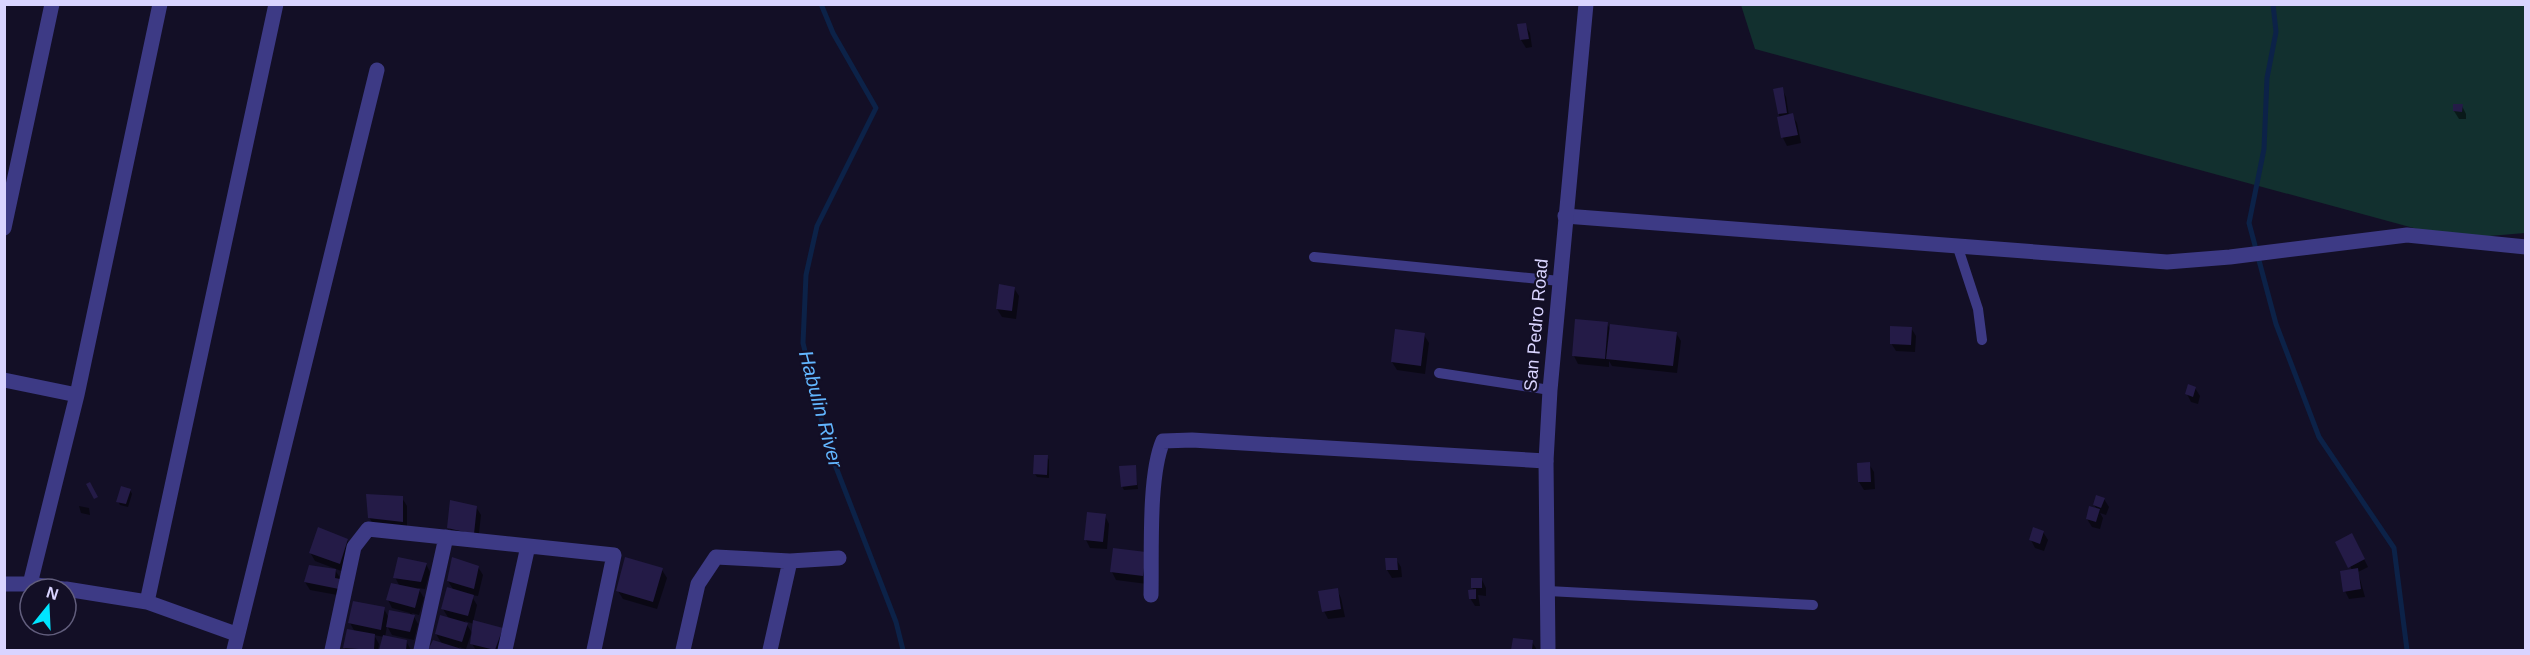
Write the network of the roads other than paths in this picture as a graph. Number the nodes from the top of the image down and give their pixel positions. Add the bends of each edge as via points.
1 (52, 4) edge
2 (160, 4) edge
3 (276, 4) edge
4 (1586, 4) edge
5 (377, 70) dead end
6 (1565, 216) junction
7 (4, 228) edge
8 (1958, 248) junction
9 (2526, 248) edge
10 (1314, 258) dead end
11 (1560, 280) junction
12 (1982, 340) dead end
13 (1438, 373) dead end
14 (4, 380) edge
15 (1550, 390) junction
16 (77, 395) junction
17 (1546, 461) junction
18 (446, 537) junction
19 (528, 546) junction
20 (839, 558) dead end
21 (790, 561) junction
22 (32, 577) edge
23 (78, 591) edge
24 (1548, 591) junction
25 (1151, 595) dead end
26 (147, 602) junction
27 (1813, 605) dead end
28 (236, 634) junction
29 (234, 651) edge
30 (332, 651) edge
31 (421, 651) edge
32 (505, 651) edge
33 (594, 651) edge
34 (683, 651) edge
35 (770, 651) edge
36 (1548, 651) edge

1 - 7 street
2 - 16 street
3 - 26 street
4 - 6 street, San Pedro Road
5 - 28 street
6 - 8 street
6 - 11 street, San Pedro Road
8 - 9 street via 2167,262 2407,235
8 - 12 lane via 1978,309
10 - 11 lane
11 - 15 street, San Pedro Road
13 - 15 lane
14 - 16 street
15 - 17 street, San Pedro Road
16 - 22 street
17 - 24 street, San Pedro Road
17 - 25 street via 1163,441 1157,454
18 - 19 street
18 - 30 street via 368,529 354,547
18 - 31 street
19 - 32 street
19 - 33 street via 614,555
20 - 21 street
21 - 34 street via 716,558 698,584
21 - 35 street
23 - 26 street
24 - 27 lane
24 - 36 street, San Pedro Road
26 - 28 street
28 - 29 street

